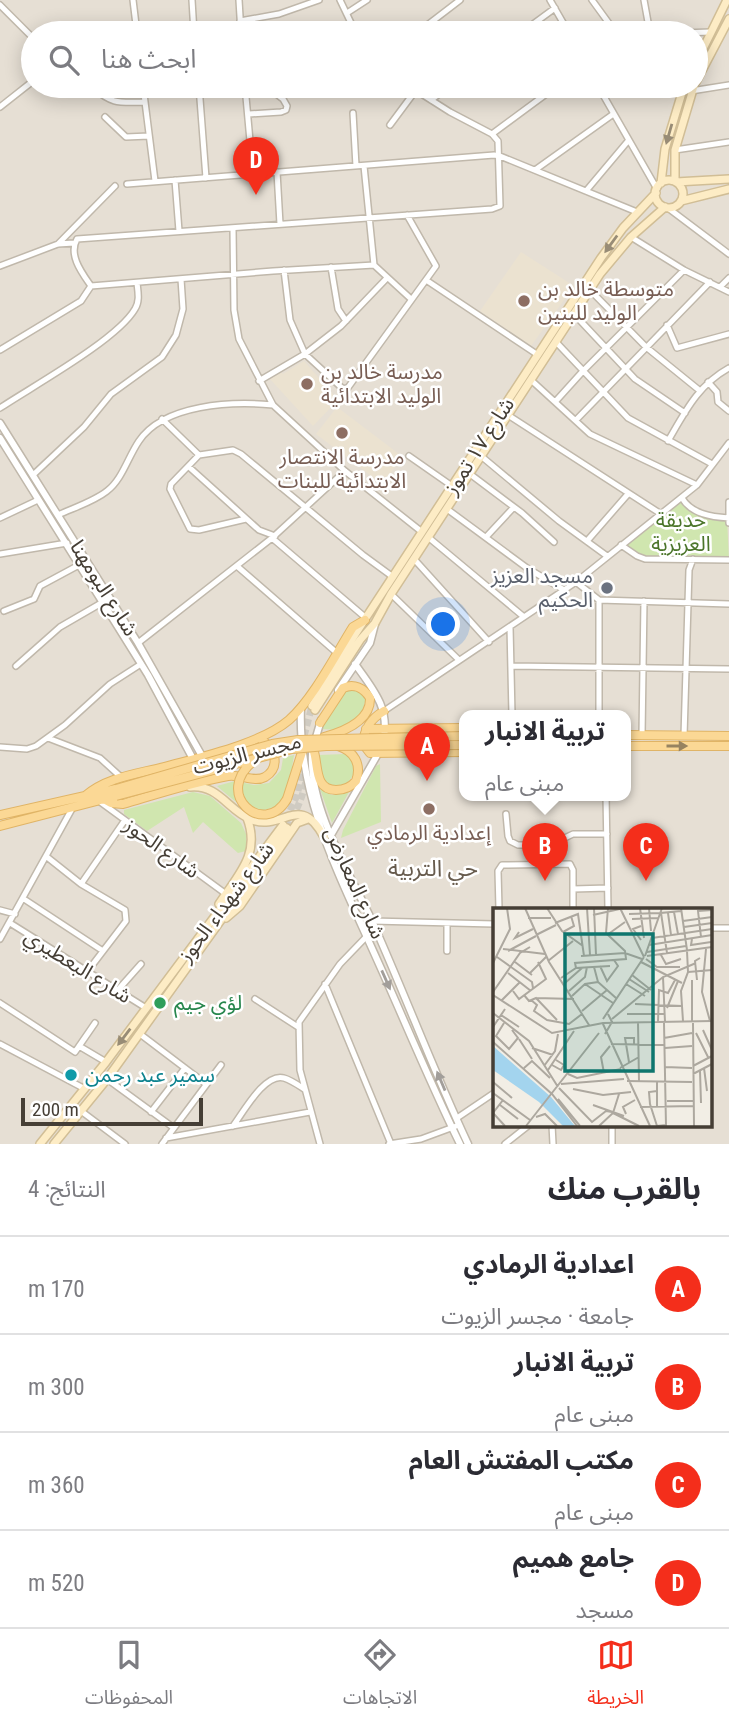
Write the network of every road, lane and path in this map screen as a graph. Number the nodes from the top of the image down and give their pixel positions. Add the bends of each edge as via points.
1 (133, 0) edge
2 (192, 0) edge
3 (239, 0) edge
4 (319, 0) edge
5 (340, 0) edge
6 (367, 0) edge
7 (460, 0) edge
8 (550, 0) edge
9 (592, 0) edge
10 (644, 0) edge
11 (727, 0) edge
12 (0, 5) edge
13 (555, 8) junction
14 (347, 13) junction
15 (729, 19) edge
16 (136, 21) edge
17 (193, 21) edge
18 (240, 21) edge
19 (245, 21) edge
20 (350, 21) edge
21 (433, 21) edge
22 (537, 21) edge
23 (562, 21) edge
24 (607, 21) edge
25 (648, 21) edge
26 (21, 26) edge
27 (726, 30) edge
28 (708, 32) edge
29 (711, 32) junction
30 (708, 38) edge
31 (708, 59) edge
32 (729, 85) edge
33 (708, 86) edge
34 (21, 90) edge
35 (105, 98) edge
36 (144, 98) edge
37 (200, 98) edge
38 (247, 98) edge
39 (282, 98) edge
40 (410, 98) edge
41 (428, 98) edge
42 (434, 98) edge
43 (541, 98) edge
44 (604, 98) edge
45 (686, 98) edge
46 (688, 98) edge
47 (431, 100) junction
48 (145, 102) junction
49 (0, 107) edge
50 (353, 113) dead end
51 (249, 114) junction
52 (612, 115) junction
53 (105, 117) dead end
54 (390, 125) dead end
55 (492, 134) junction
56 (149, 136) junction
57 (628, 141) junction
58 (729, 142) edge
59 (675, 150) junction
60 (500, 156) junction
61 (356, 166) junction
62 (364, 166) junction
63 (535, 171) junction
64 (277, 172) junction
65 (253, 174) junction
66 (206, 178) junction
67 (729, 179) edge
68 (175, 180) junction
69 (155, 181) junction
70 (676, 182) junction
71 (127, 184) dead end
72 (115, 186) dead end
73 (658, 189) junction
74 (729, 189) edge
75 (586, 191) junction
76 (681, 201) junction
77 (667, 207) junction
78 (637, 212) junction
79 (407, 215) junction
80 (369, 218) junction
81 (280, 224) junction
82 (233, 228) junction
83 (179, 231) junction
84 (631, 236) junction
85 (74, 243) junction
86 (58, 244) junction
87 (729, 254) edge
88 (374, 265) junction
89 (0, 267) edge
90 (331, 267) junction
91 (284, 270) junction
92 (684, 270) junction
93 (234, 274) junction
94 (387, 278) junction
95 (729, 278) edge
96 (181, 279) junction
97 (426, 280) junction
98 (710, 282) junction
99 (137, 283) junction
100 (90, 286) junction
101 (720, 287) junction
102 (590, 290) junction
103 (729, 292) edge
104 (411, 299) junction
105 (574, 314) junction
106 (346, 321) junction
107 (667, 325) junction
108 (626, 327) junction
109 (729, 334) edge
110 (556, 342) junction
111 (646, 347) junction
112 (605, 349) junction
113 (0, 350) edge
114 (305, 354) junction
115 (538, 355) junction
116 (729, 368) edge
117 (625, 369) junction
118 (583, 371) junction
119 (531, 380) junction
120 (259, 381) junction
121 (708, 382) junction
122 (699, 390) junction
123 (602, 392) junction
124 (555, 402) junction
125 (274, 405) junction
126 (0, 408) edge
127 (729, 411) edge
128 (685, 413) junction
129 (508, 415) junction
130 (162, 419) junction
131 (576, 420) junction
132 (0, 423) edge
133 (0, 438) edge
134 (668, 441) junction
135 (729, 443) edge
136 (199, 456) junction
137 (409, 456) dead end
138 (481, 456) junction
139 (712, 464) junction
140 (189, 467) junction
141 (345, 471) junction
142 (470, 474) junction
143 (33, 475) junction
144 (697, 485) junction
145 (452, 486) junction
146 (628, 494) junction
147 (682, 498) junction
148 (38, 500) junction
149 (729, 502) edge
150 (514, 507) junction
151 (306, 508) junction
152 (447, 509) junction
153 (662, 514) junction
154 (58, 515) junction
155 (0, 518) edge
156 (246, 519) junction
157 (729, 519) edge
158 (425, 535) junction
159 (487, 536) junction
160 (274, 537) junction
161 (586, 541) junction
162 (554, 542) dead end
163 (68, 543) junction
164 (621, 545) junction
165 (0, 554) edge
166 (607, 556) junction
167 (414, 559) junction
168 (693, 559) junction
169 (729, 559) edge
170 (79, 565) junction
171 (237, 567) junction
172 (404, 568) junction
173 (393, 577) junction
174 (576, 582) junction
175 (564, 590) junction
176 (391, 594) junction
177 (110, 598) junction
178 (599, 600) junction
179 (643, 601) junction
180 (102, 602) junction
181 (688, 603) junction
182 (729, 604) edge
183 (4, 611) dead end
184 (524, 617) junction
185 (366, 619) junction
186 (374, 623) junction
187 (510, 627) junction
188 (489, 642) junction
189 (138, 643) junction
190 (337, 653) junction
191 (459, 660) junction
192 (141, 664) junction
193 (355, 664) junction
194 (16, 666) dead end
195 (511, 666) junction
196 (599, 667) junction
197 (642, 668) junction
198 (686, 668) junction
199 (729, 669) edge
200 (301, 707) junction
201 (512, 710) edge
202 (599, 710) edge
203 (384, 711) junction
204 (320, 723) junction
205 (187, 729) junction
206 (366, 729) junction
207 (386, 729) junction
208 (459, 729) edge
209 (179, 733) junction
210 (642, 735) junction
211 (459, 736) edge
212 (631, 736) edge
213 (684, 736) junction
214 (729, 736) edge
215 (48, 738) junction
216 (321, 738) junction
217 (254, 739) junction
218 (459, 745) edge
219 (338, 746) junction
220 (631, 746) edge
221 (729, 746) edge
222 (0, 747) edge
223 (303, 748) junction
224 (313, 749) junction
225 (459, 752) edge
226 (378, 754) junction
227 (261, 757) junction
228 (198, 758) junction
229 (121, 778) junction
230 (178, 789) junction
231 (116, 792) junction
232 (85, 796) junction
233 (101, 800) junction
234 (606, 801) edge
235 (73, 807) junction
236 (506, 814) dead end
237 (0, 815) edge
238 (246, 817) junction
239 (125, 820) junction
240 (314, 822) junction
241 (0, 826) edge
242 (285, 827) tunnel mouth
243 (607, 834) junction
244 (328, 836) junction
245 (47, 856) junction
246 (349, 875) junction
247 (338, 877) junction
248 (81, 884) junction
249 (608, 888) junction
250 (573, 889) junction
251 (226, 894) junction
252 (23, 899) junction
253 (499, 908) edge
254 (573, 908) edge
255 (608, 908) edge
256 (0, 910) edge
257 (15, 914) junction
258 (217, 921) junction
259 (372, 921) junction
260 (10, 923) junction
261 (447, 923) junction
262 (493, 924) edge
263 (367, 936) junction
264 (0, 939) edge
265 (103, 951) junction
266 (447, 951) dead end
267 (141, 964) dead end
268 (87, 972) junction
269 (325, 984) junction
270 (117, 991) junction
271 (255, 999) dead end
272 (0, 1003) edge
273 (148, 1005) junction
274 (158, 1008) junction
275 (95, 1023) dead end
276 (298, 1027) junction
277 (140, 1034) junction
278 (0, 1044) edge
279 (77, 1049) junction
280 (106, 1062) junction
281 (221, 1065) dead end
282 (185, 1068) junction
283 (107, 1079) junction
284 (206, 1084) junction
285 (85, 1089) junction
286 (304, 1089) junction
287 (493, 1095) edge
288 (81, 1111) junction
289 (151, 1112) junction
290 (310, 1112) junction
291 (456, 1124) junction
292 (233, 1126) junction
293 (528, 1126) edge
294 (552, 1126) edge
295 (612, 1126) edge
296 (174, 1128) junction
297 (164, 1141) edge
298 (40, 1144) edge
299 (54, 1144) edge
300 (125, 1144) edge
301 (320, 1144) edge
302 (390, 1144) edge
303 (460, 1144) edge
304 (468, 1144) edge
305 (505, 1144) edge
306 (553, 1144) edge
307 (612, 1144) edge

1 - 16 street
2 - 17 street
3 - 18 street
4 - 19 street
5 - 14 street
6 - 14 street
7 - 21 street
8 - 13 street
9 - 24 street
10 - 25 street
11 - 29 main road
12 - 26 street
13 - 22 street
13 - 23 street
14 - 20 street
15 - 27 main road
27 - 31 main road
28 - 29 street
29 - 30 main road
32 - 33 street
34 - 49 street
35 - 48 street via 119,103
36 - 48 street
37 - 66 street
38 - 51 street
39 - 51 street via 286,110
40 - 54 street
41 - 47 street
42 - 47 street
43 - 55 street
44 - 52 street
45 -> 73 main road via 665,149
46 - 59 main road
47 - 55 street
48 - 56 street
50 - 61 street
51 - 65 street
52 - 57 street
52 - 63 street
53 - 56 street via 126,136
55 - 60 street
56 - 69 street
57 - 73 street
57 - 75 street
58 - 59 street
59 - 70 main road
60 - 62 street
60 - 63 street
60 - 79 street via 500,206
61 - 62 street
61 - 64 street
62 - 80 street
63 - 75 street
64 - 65 street
64 - 81 street
65 - 66 street
66 - 68 street
67 - 70 main road
68 - 69 street
68 - 83 street
69 - 71 street
70 - 73 main road
70 - 76 main road via 682,188
72 - 86 street
73 - 77 main road via 659,203
73 - 78 main road, شارع ١٧ تموز
74 - 76 main road
75 - 78 street
76 - 77 main road
77 - 84 main road, شارع ١٧ تموز
77 - 87 street
78 -> 115 main road, شارع ١٧ تموز via 608,247
79 - 80 street
79 - 97 street via 436,266
80 - 81 street
80 - 88 street
81 - 82 street
82 - 83 street
82 - 93 street
83 - 85 street via 83,238
84 - 92 street
84 - 102 main road, شارع ١٧ تموز
85 - 86 street
85 - 100 street via 76,264
86 - 89 street
88 - 90 street
88 - 94 street
90 - 91 street
90 - 106 street via 338,309
91 - 93 street
91 - 114 street via 290,320
92 - 98 street
92 - 108 street
93 - 96 street
93 - 120 street via 239,339
94 - 104 street
94 - 106 street
95 - 101 street
96 - 99 street
96 - 143 street via 183,309 176,335 162,357 111,394
97 - 104 street
97 - 115 street
98 - 101 street
98 - 107 street
99 - 100 street
99 - 126 street via 138,301 126,320
100 - 113 street via 81,301
101 - 103 street
102 - 105 main road, شارع ١٧ تموز
102 - 108 street
104 - 114 street via 347,389
105 - 110 main road, شارع ١٧ تموز
105 - 112 street
106 - 114 street
107 - 109 street via 677,348
107 - 111 street
108 - 111 street
108 - 112 street
110 - 118 street
110 - 119 main road, شارع ١٧ تموز
111 - 117 street
111 - 122 street
112 - 117 street
112 - 118 street
114 - 120 street
115 - 145 main road, شارع ١٧ تموز
116 - 121 street
117 - 123 street
117 - 128 street
118 - 123 street
118 - 124 street
119 - 124 street
119 - 129 main road, شارع ١٧ تموز
120 - 125 street
121 - 122 street
121 - 127 street via 717,392 718,402
122 - 128 street
123 - 131 street
123 - 134 street via 628,418
124 - 131 street
125 - 130 street via 242,403
125 - 141 street
128 - 134 street
129 - 138 main road, شارع ١٧ تموز
129 - 146 street
130 - 136 street
130 - 154 street via 140,440 106,492
131 - 144 street via 600,440
132 - 143 street, شارع البومهنا
133 - 148 street, شارع البومهنا
134 - 139 street
135 - 139 street
136 - 140 street
136 - 151 street via 233,450
137 - 145 street
138 - 142 main road, شارع ١٧ تموز
138 - 161 street
139 - 144 street
140 - 156 street
140 - 156 street via 170,489 190,529
141 - 151 street
141 - 158 street
142 - 150 street
142 - 152 main road, شارع ١٧ تموز
143 - 154 street, شارع البومهنا
144 - 147 street
145 - 158 main road, شارع ١٧ تموز
146 - 153 street
146 - 161 street
147 - 153 street
147 - 157 street via 697,512
148 - 155 street
148 - 163 street, شارع البومهنا
149 - 157 street
150 - 159 street
150 - 162 street
151 - 160 street
151 - 173 street
152 - 158 main road, شارع ١٧ تموز
152 - 159 street
153 - 164 street
154 - 177 street, شارع البومهنا
156 - 160 street
158 - 167 main road, شارع ١٧ تموز
158 - 172 main road, شارع ١٧ تموز
158 - 184 street
159 - 175 street
160 - 171 street
160 - 185 street
161 - 166 street
163 - 165 street
163 - 170 street, شارع البومهنا
164 - 166 street
164 - 168 street via 645,559
166 - 174 street
167 - 172 main road, شارع ١٧ تموز
167 - 188 street
168 - 169 street
168 - 181 street
170 - 180 street, شارع البومهنا
170 - 183 street via 40,586 34,599
171 - 189 street
171 - 190 street
172 - 173 main road, شارع ١٧ تموز
172 - 176 main road, شارع ١٧ تموز
173 - 185 main road, شارع ١٧ تموز
174 - 175 street
174 - 178 street
175 - 184 street
176 - 186 main road, شارع ١٧ تموز
176 - 191 street
177 - 180 street
177 - 189 street, شارع البومهنا
178 - 179 street
178 - 196 street
179 - 181 street
179 - 197 street
180 - 192 street, شارع البومهنا
180 - 194 street via 60,627
181 - 182 street
181 - 198 street
184 - 187 street
185 - 186 main road, شارع ١٧ تموز via 313,708
185 - 190 main road via 353,627
186 - 193 street, شارع المعارض via 370,643
187 - 188 street
187 - 195 street
188 - 191 street
189 - 205 street, شارع البومهنا
190 - 200 main road
191 - 203 street
192 - 209 street, شارع البومهنا
192 - 215 street via 110,684
193 - 203 street
193 - 204 street, شارع المعارض
195 - 196 street
195 - 201 street
196 - 197 street
196 - 202 street
197 - 198 street
197 - 210 street
198 - 199 street
198 - 213 street
200 - 217 main road via 278,728
200 - 223 street, شارع المعارض
203 - 206 main road
203 - 207 street
204 - 216 main road via 338,692 348,686 359,687 370,698 361,719
204 - 224 street, شارع المعارض
205 - 209 street
205 - 228 street, شارع البومهنا
206 - 207 main road
206 - 226 main road via 364,747
207 - 208 main road
207 - 226 street
209 - 228 street, شارع البومهنا
210 - 212 main road
210 - 213 main road
211 - 216 main road, مجسر الزيوت, bridge
213 - 214 main road
215 - 222 street via 27,749
215 - 229 street via 100,758
216 - 231 main road, مجسر الزيوت, bridge via 272,744
217 - 228 main road
217 - 230 main road via 268,744 274,754 274,765 265,777 233,776
218 - 219 main road, مجسر الزيوت, bridge
219 - 224 main road via 356,760 359,773 354,785 338,790 326,788 318,776
219 - 227 main road, مجسر الزيوت, bridge
220 -> 221 main road
223 - 227 main road, bridge via 287,799 278,810 265,815 241,802 237,788 250,764
223 - 244 street, شارع المعارض via 311,797
224 - 244 street, شارع المعارض via 313,776
225 - 226 main road
226 - 244 street
227 - 231 main road, مجسر الزيوت, bridge
228 - 229 main road
229 - 232 main road
230 - 233 main road via 123,804
230 - 238 main road via 209,788
231 - 232 main road
231 - 233 main road
232 - 237 main road
233 - 235 main road
233 - 239 street, شارع الحوز
234 - 243 street
235 - 241 main road
235 - 245 street
236 - 243 street via 508,836 518,845 550,845 573,834
238 - 240 main road via 265,822 295,814
238 - 251 main road via 253,839 251,853
239 - 248 street
239 - 251 street, شارع الحوز
240 - 244 main road
240 - 258 main road via 307,818 296,823 240,906
242 - 258 main road, شارع شهداء الحوز
243 - 249 street
244 - 246 street, شارع المعارض
244 - 247 street, شارع المعارض
245 - 248 street
245 - 252 street
246 - 247 street
246 - 259 street, شارع المعارض
247 - 263 street, شارع المعارض
248 - 265 street via 127,916
249 - 250 street
249 - 255 street
250 - 253 street via 570,864 502,865 498,871
250 - 254 street
251 - 258 main road via 218,905
252 - 257 street
252 - 265 street
256 - 257 street
257 - 260 street
258 - 273 main road, شارع شهداء الحوز
258 - 274 main road, شارع شهداء الحوز
259 - 261 street
291 -> 259 street, شارع المعارض
260 - 264 street
260 - 268 street, شارع البعطيري
261 - 262 street
261 - 266 street
263 - 269 street
263 -> 291 street, شارع المعارض
265 - 268 street
267 - 270 street
268 - 270 street, شارع البعطيري
269 - 276 street
269 - 302 street
270 - 273 street, شارع البعطيري
271 - 276 street
272 - 279 street
273 - 274 main road
273 -> 280 main road, شارع شهداء الحوز
274 - 277 main road, شارع شهداء الحوز
275 - 279 street
276 - 286 street
277 - 282 street
277 - 283 main road, شارع شهداء الحوز
278 - 285 street
279 - 280 street
280 - 285 main road, شارع شهداء الحوز
281 - 284 street
282 - 284 street
282 - 289 street
283 - 288 main road, شارع شهداء الحوز
283 - 289 street
284 - 296 street
285 - 298 main road, شارع شهداء الحوز
286 - 290 street
286 - 292 street via 285,1078 270,1080
287 - 291 street
288 - 299 main road, شارع شهداء الحوز
288 - 300 street
289 - 296 street
290 - 292 street
290 - 301 street
291 - 302 street via 421,1139
291 - 303 street, شارع المعارض
291 - 304 street, شارع المعارض
292 - 297 street
293 - 305 street
294 - 306 street
295 - 307 street
296 - 297 street

